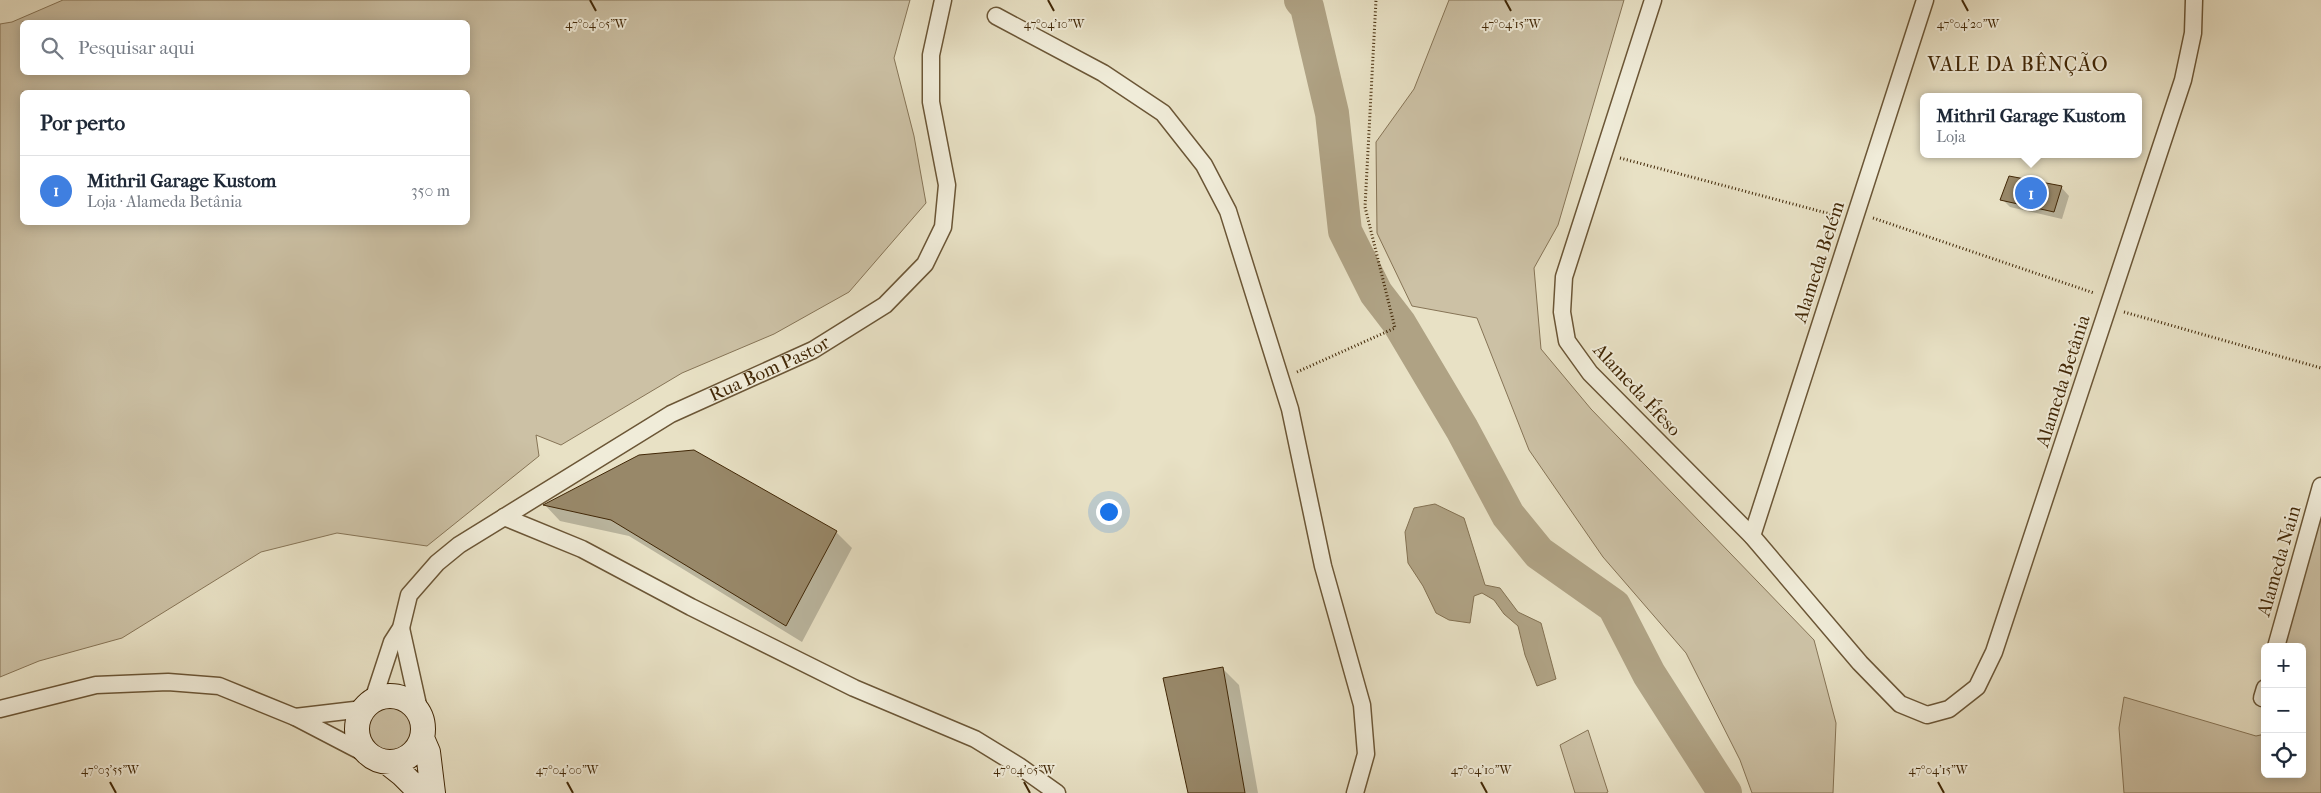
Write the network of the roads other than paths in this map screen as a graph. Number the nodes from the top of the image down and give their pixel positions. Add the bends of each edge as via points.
1 (943, 0) edge
2 (1653, 0) edge
3 (1925, 0) edge
4 (2194, 0) edge
5 (996, 16) dead end
6 (2321, 486) edge
7 (504, 518) junction
8 (1752, 536) junction
9 (401, 628) junction
10 (2277, 643) edge
11 (368, 704) junction
12 (1900, 704) joint
13 (0, 709) edge
14 (420, 714) junction
15 (295, 717) junction
16 (422, 738) junction
17 (378, 759) junction
18 (421, 793) edge
19 (432, 793) edge
20 (1058, 793) edge
21 (1354, 793) edge

1 - 7 street, Rua Bom Pastor via 931,55 931,102 947,185 943,228 925,264 885,305 813,350 670,414
2 - 8 street, Alameda Éfeso via 1564,277 1562,312 1567,341 1590,373
3 - 8 street, Alameda Belém
4 - 12 street, Alameda Betânia via 2193,33 2182,80 1994,652 1977,687 1950,709 1927,715
5 - 21 street via 1103,73 1163,113 1204,165 1228,211 1290,409 1323,566 1362,705 1366,754
6 - 10 street, Alameda Nain
7 - 9 street, Rua Bom Pastor via 437,563 421,580 409,595
7 - 20 street via 582,549 854,688 974,739
8 - 12 street, Alameda Éfeso via 1860,663
9 - 11 street, Rua Bom Pastor via 392,642
9 - 14 street, Rua Bom Pastor
11 - 14 street via 386,696 400,697
11 - 15 street
11 - 17 street via 357,721 357,734 361,747
13 - 15 street via 96,685 168,682 219,686
14 - 16 street
15 - 17 street
16 - 17 street via 409,756 399,761
16 - 19 street via 428,752
17 - 18 street via 402,774

